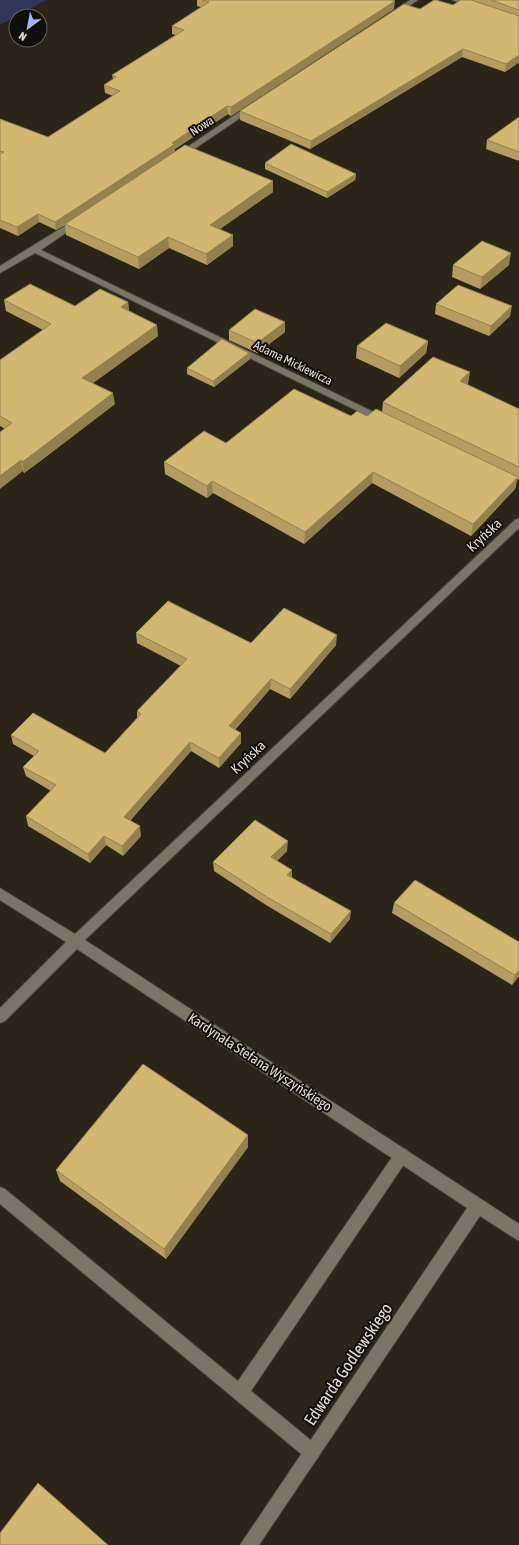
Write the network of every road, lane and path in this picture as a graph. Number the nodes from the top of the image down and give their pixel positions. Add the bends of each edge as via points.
1 (415, 0) edge
2 (455, 0) edge
3 (484, 10) edge
4 (389, 17) edge
5 (263, 100) edge
6 (170, 161) edge
7 (84, 217) edge
8 (35, 250) junction
9 (0, 270) edge
10 (391, 424) edge
11 (519, 522) edge
12 (0, 893) edge
13 (76, 941) junction
14 (0, 1017) edge
15 (402, 1155) junction
16 (0, 1194) edge
17 (478, 1205) junction
18 (519, 1233) edge
19 (240, 1392) junction
20 (312, 1452) junction
21 (249, 1545) edge

1 - 4 street
2 - 3 street
5 - 6 street, Nowa
7 - 8 street
8 - 9 street
8 - 10 street, Adama Mickiewicza
11 - 13 street, Kryńska
12 - 13 street, Kardynała Stefana Wyszyńskiego
13 - 14 street, Kryńska
13 - 15 street, Kardynała Stefana Wyszyńskiego
15 - 17 street, Kardynała Stefana Wyszyńskiego
15 - 19 street
16 - 19 street
17 - 18 street, Kardynała Stefana Wyszyńskiego
17 - 20 street, Edwarda Godlewskiego
19 - 20 street
20 - 21 street, Edwarda Godlewskiego

